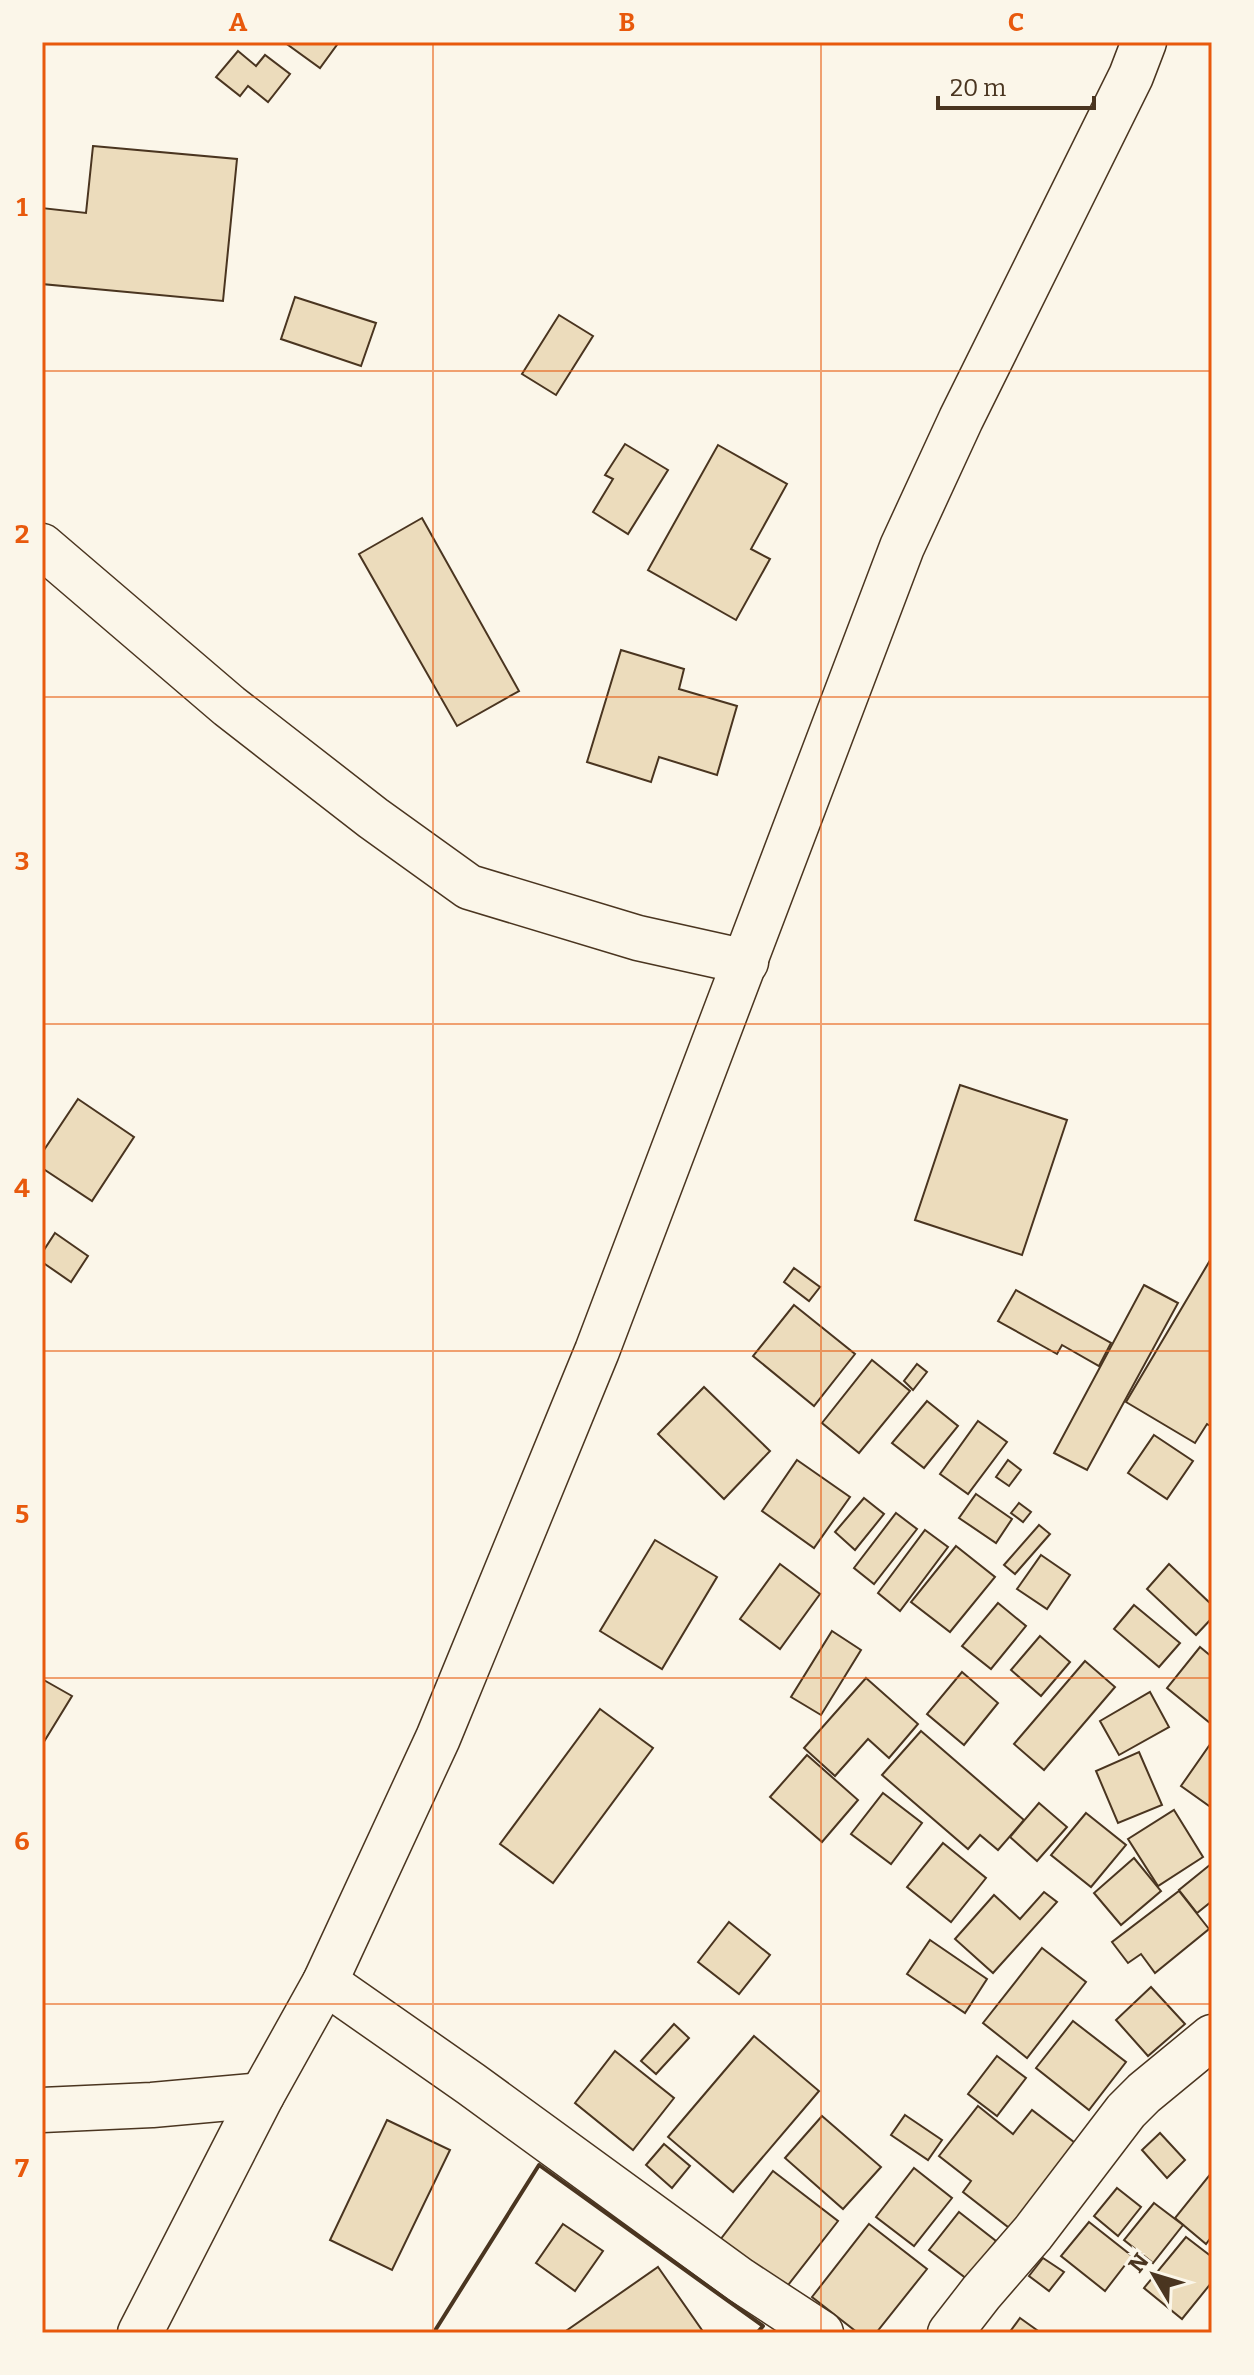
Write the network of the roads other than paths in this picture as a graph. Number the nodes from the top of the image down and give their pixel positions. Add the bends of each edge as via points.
1 (1144, 42) edge
2 (42, 546) edge
3 (746, 962) junction
4 (325, 1982) junction
5 (1212, 2037) edge
6 (262, 2095) junction
7 (42, 2110) edge
8 (140, 2333) edge
9 (821, 2333) edge
10 (950, 2333) edge

1 - 3 street via 902,547
2 - 3 street via 229,706 469,887 638,938
3 - 4 street via 597,1351 438,1738
4 - 6 street
4 - 9 street
5 - 10 street via 1126,2111
6 - 7 street
6 - 8 street

